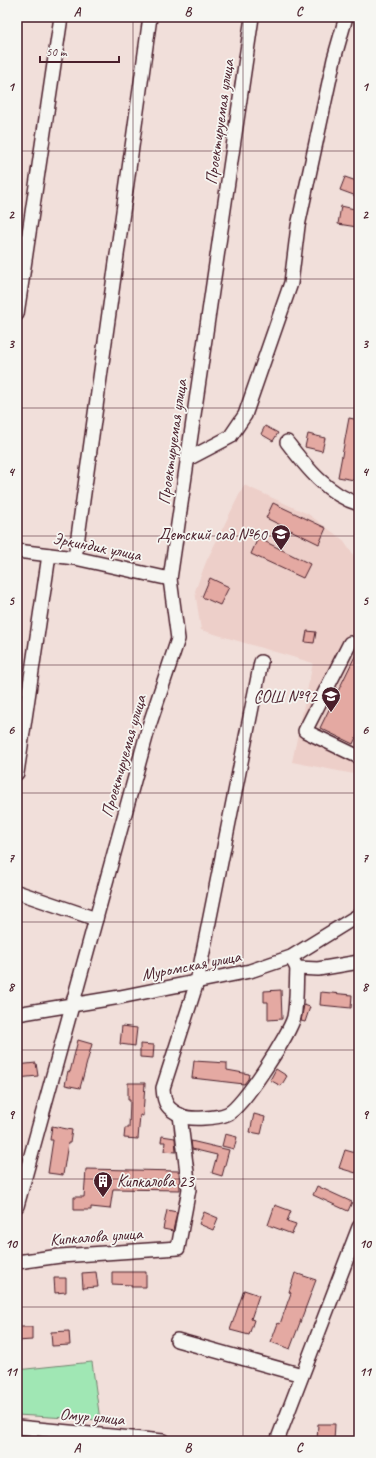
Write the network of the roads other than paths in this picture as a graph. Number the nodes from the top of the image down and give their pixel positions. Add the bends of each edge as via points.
1 (61, 17) edge
2 (150, 17) edge
3 (252, 17) edge
4 (346, 17) edge
5 (17, 314) edge
6 (287, 442) dead end
7 (188, 459) junction
8 (359, 504) edge
9 (17, 551) edge
10 (49, 555) junction
11 (75, 558) junction
12 (170, 579) junction
13 (350, 643) dead end
14 (261, 662) dead end
15 (359, 757) edge
16 (17, 773) edge
17 (17, 892) edge
18 (359, 915) edge
19 (96, 919) junction
20 (294, 962) junction
21 (359, 962) edge
22 (197, 982) junction
23 (73, 1004) junction
24 (17, 1014) edge
25 (180, 1115) junction
26 (17, 1206) edge
27 (359, 1227) edge
28 (17, 1262) edge
29 (177, 1340) dead end
30 (302, 1374) junction
31 (17, 1427) edge
32 (78, 1437) edge
33 (163, 1441) edge
34 (277, 1441) edge

1 - 5 street
2 - 11 street
3 - 7 street, Проектируемая улица
4 - 7 street via 334,59 298,226 291,283 245,415 230,437
6 - 8 street via 306,467 341,498
7 - 12 street, Проектируемая улица
9 - 10 street, Эркиндик улица
10 - 11 street, Эркиндик улица
10 - 16 street
11 - 12 street, Эркиндик улица
12 - 19 street, Проектируемая улица via 178,639 149,726
13 - 15 street via 305,731
14 - 22 street
17 - 19 street
18 - 20 street, Муромская улица
19 - 23 street, Проектируемая улица
20 - 21 street via 318,969
20 - 22 street, Муромская улица
20 - 25 street via 294,1018 274,1055 244,1099 228,1114 207,1117
22 - 23 street, Муромская улица
22 - 25 street via 163,1088 163,1101 172,1112
23 - 24 street, Муромская улица
23 - 26 street
25 - 28 street, Кипкалова улица via 189,1189 178,1248 60,1256
27 - 30 street
29 - 30 street
30 - 34 street
31 - 32 street, Омур улица
32 - 33 street, Омур улица

